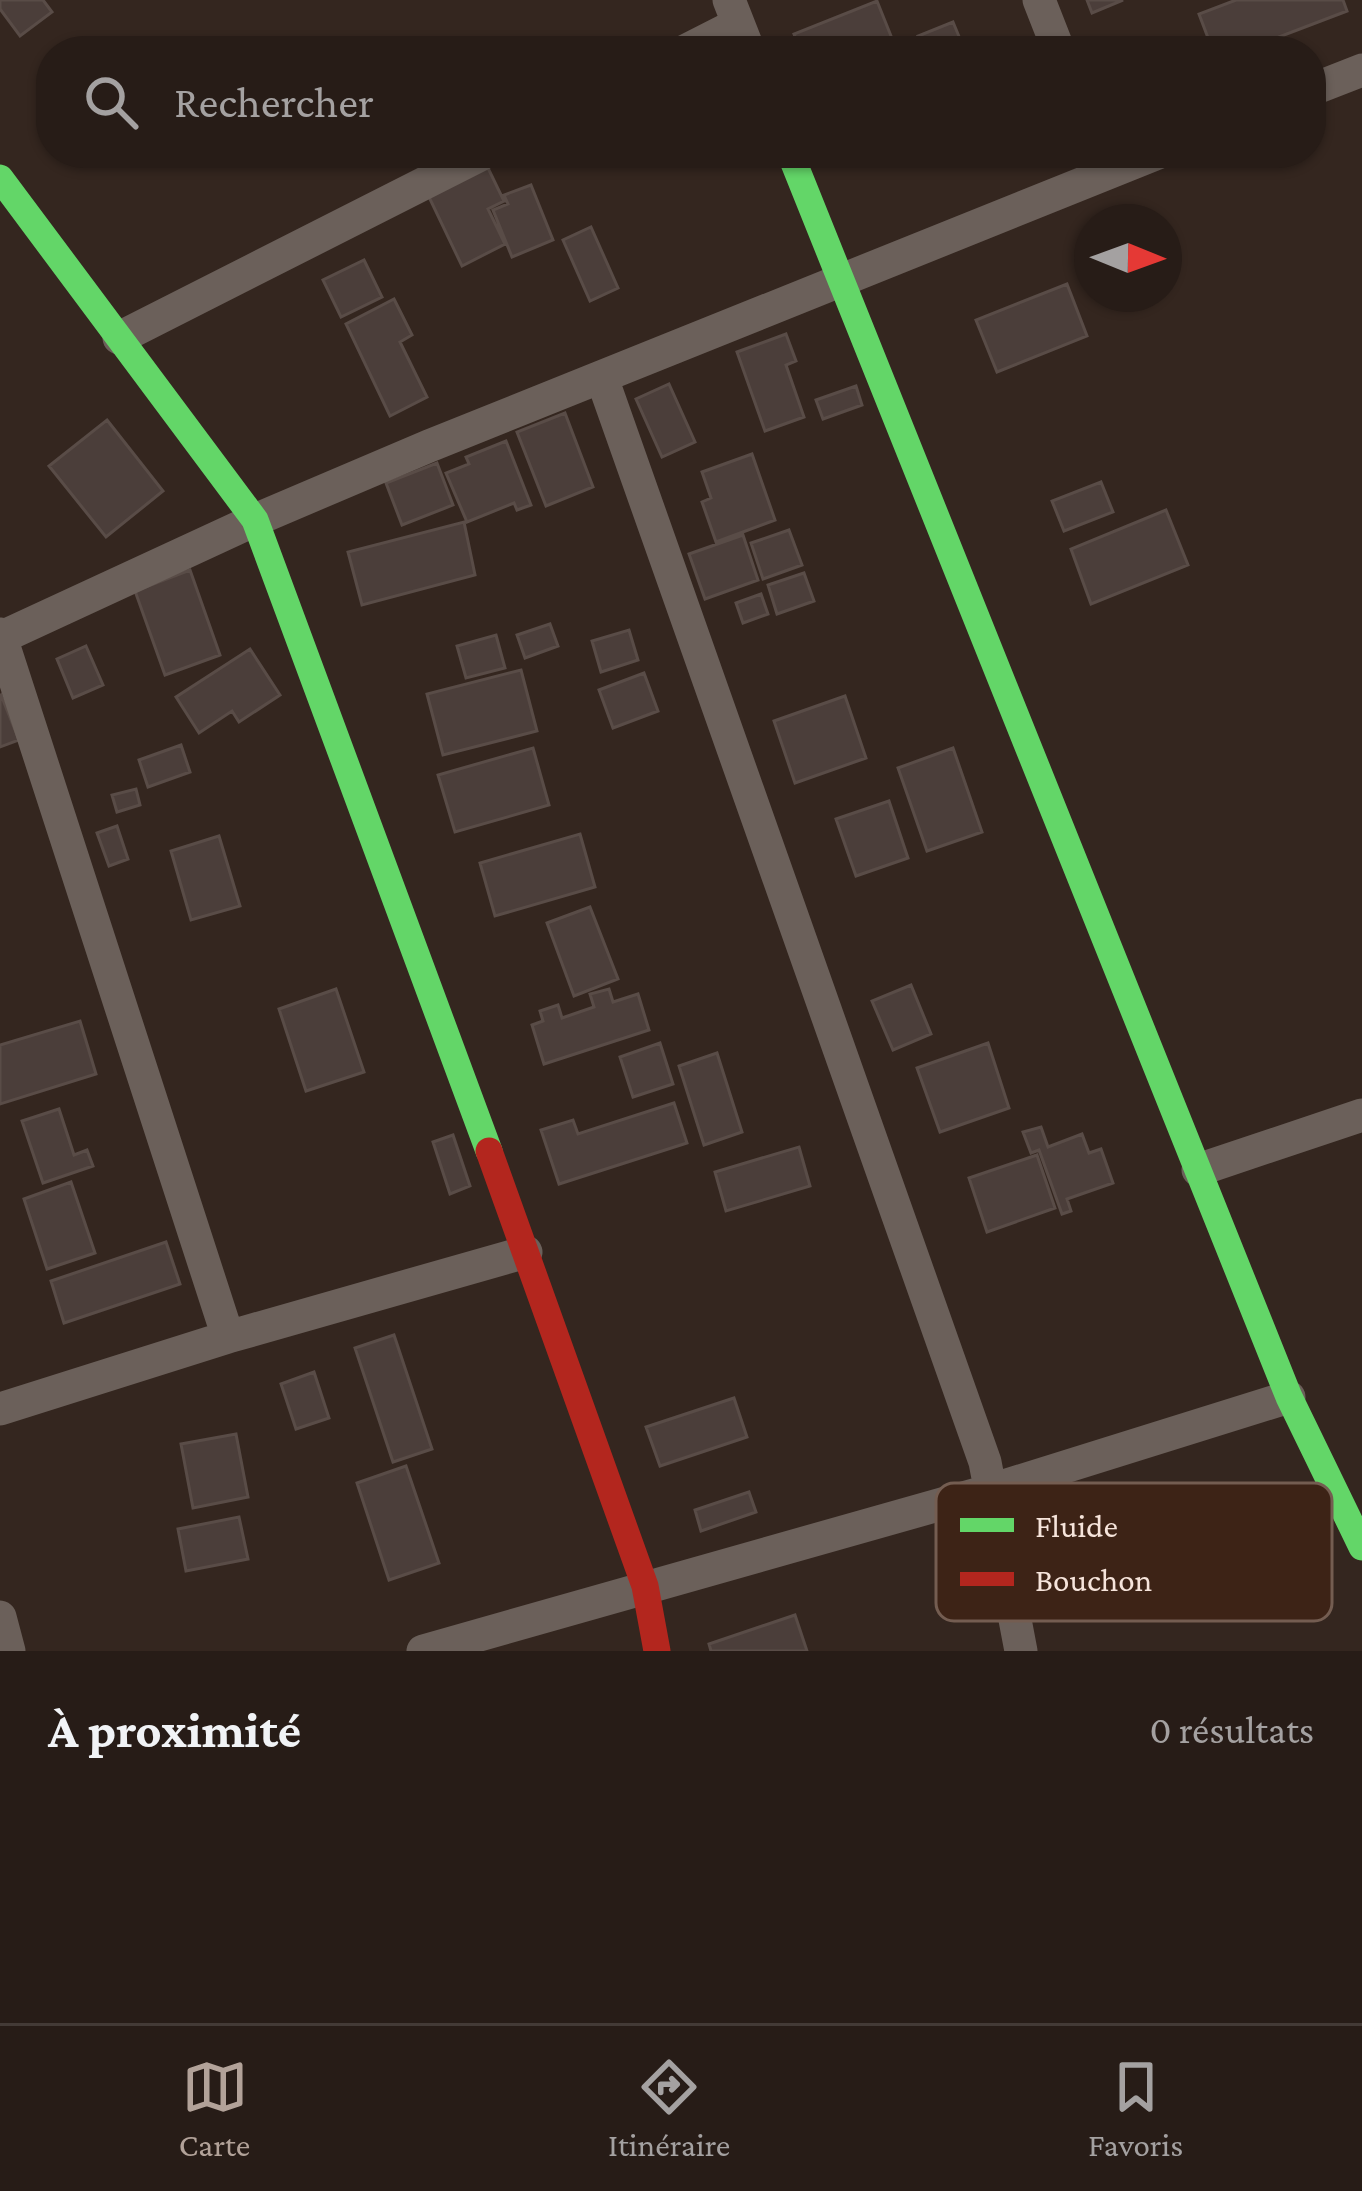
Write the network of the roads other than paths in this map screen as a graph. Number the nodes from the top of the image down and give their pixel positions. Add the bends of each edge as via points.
1 (1039, 0) edge
2 (1053, 36) edge
3 (1362, 70) edge
4 (1326, 85) edge
5 (454, 168) edge
6 (796, 168) edge
7 (1093, 168) edge
8 (0, 178) edge
9 (842, 281) junction
10 (119, 338) junction
11 (602, 378) junction
12 (255, 520) junction
13 (1, 636) edge
14 (1362, 1114) edge
15 (1198, 1170) junction
16 (526, 1252) junction
17 (229, 1336) junction
18 (1289, 1397) junction
19 (0, 1409) edge
20 (989, 1483) edge
21 (1013, 1483) edge
22 (1331, 1483) edge
23 (1332, 1485) edge
24 (936, 1505) edge
25 (1362, 1547) edge
26 (645, 1586) junction
27 (0, 1617) edge
28 (1016, 1621) edge
29 (9, 1651) edge
30 (423, 1651) edge
31 (657, 1651) edge
32 (1022, 1651) edge

1 - 2 street
3 - 4 street
5 - 10 street
6 - 9 street
7 - 9 street
8 - 10 street
9 - 11 street
9 - 15 street
10 - 12 street
11 - 12 street
11 - 20 street
12 - 13 street
12 - 16 street
13 - 17 street
14 - 15 street
15 - 18 street
16 - 17 street
16 - 26 street
17 - 19 street
18 - 21 street
18 - 22 street
23 - 25 street
24 - 26 street
26 - 30 street
26 - 31 street
27 - 29 street
28 - 32 street

